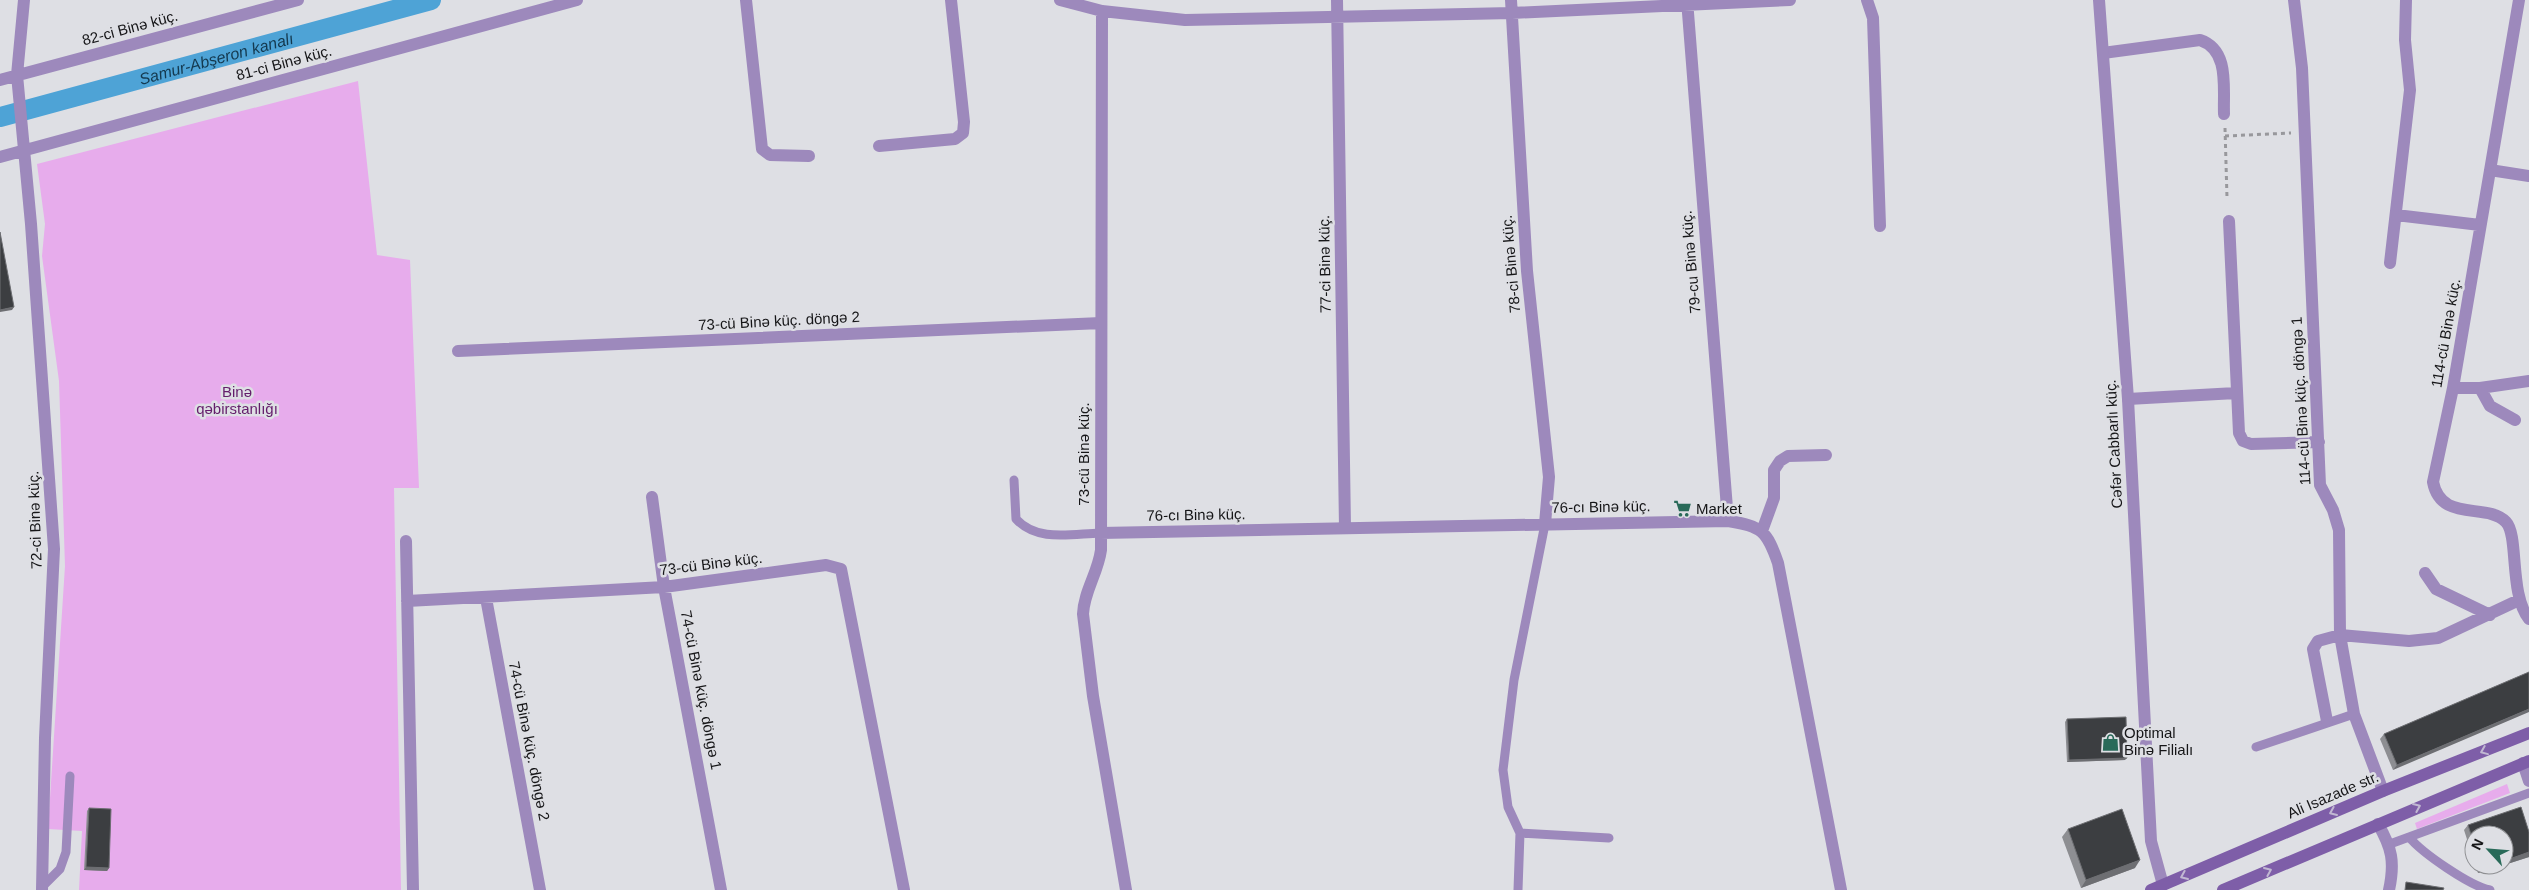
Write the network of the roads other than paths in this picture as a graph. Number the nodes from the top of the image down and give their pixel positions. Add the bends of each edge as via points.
1 (24, 0) edge
2 (298, 0) edge
3 (577, 0) edge
4 (746, 0) edge
5 (951, 0) edge
6 (1060, 0) edge
7 (1337, 0) edge
8 (1511, 0) edge
9 (1790, 0) edge
10 (1867, 0) edge
11 (2099, 0) edge
12 (2294, 0) edge
13 (2406, 0) edge
14 (2518, 0) edge
15 (1687, 2) edge
16 (1102, 11) junction
17 (1512, 13) junction
18 (1338, 16) junction
19 (2102, 53) junction
20 (17, 75) junction
21 (0, 80) edge
22 (2224, 114) road end
23 (878, 146) dead end
24 (26, 150) junction
25 (810, 156) dead end
26 (0, 157) edge
27 (2490, 170) junction
28 (2529, 176) edge
29 (2396, 215) junction
30 (2229, 221) dead end
31 (2480, 225) junction
32 (1880, 226) dead end
33 (2390, 263) dead end
34 (1101, 323) junction
35 (458, 351) dead end
36 (2529, 381) edge
37 (2453, 388) junction
38 (2480, 388) junction
39 (2236, 393) junction
40 (2128, 399) junction
41 (2515, 420) dead end
42 (2319, 442) junction
43 (1826, 454) dead end
44 (1014, 480) dead end
45 (652, 496) dead end
46 (1728, 521) junction
47 (1546, 524) junction
48 (1345, 528) junction
49 (1762, 531) junction
50 (1100, 533) junction
51 (406, 541) dead end
52 (2425, 573) dead end
53 (664, 587) junction
54 (486, 598) junction
55 (2519, 600) junction
56 (407, 601) junction
57 (2490, 615) junction
58 (2529, 619) edge
59 (2340, 635) junction
60 (2354, 714) junction
61 (2327, 721) junction
62 (2529, 733) edge
63 (2256, 747) dead end
64 (2526, 762) edge
65 (70, 776) dead end
66 (2529, 781) edge
67 (2384, 791) junction
68 (2529, 793) edge
69 (2378, 824) junction
70 (1520, 833) junction
71 (2409, 837) junction
72 (1609, 838) dead end
73 (2390, 844) junction
74 (2164, 887) edge
75 (42, 888) edge
76 (413, 890) edge
77 (540, 890) edge
78 (721, 890) edge
79 (904, 890) edge
80 (1126, 890) edge
81 (1518, 890) edge
82 (1841, 890) edge
83 (2151, 890) edge
84 (2223, 890) edge
85 (2389, 890) edge
86 (2490, 890) edge

1 - 20 street, 72-ci Binə küç.
2 - 20 street, 82-ci Binə küç.
3 - 24 street, 81-ci Binə küç.
4 - 25 street via 762,149 770,156
5 - 23 street via 964,122 962,133 955,139
6 - 16 street
7 - 18 street, 77-ci Binə küç.
8 - 17 street, 78-ci Binə küç.
9 - 15 street
10 - 32 street via 1873,18
11 - 19 street, Cəfər Cabbarlı küç.
12 - 42 street, 114-cü Binə küç. döngə 1 via 2301,60
13 - 29 street via 2405,40 2410,90
14 - 27 street, 114-cü Binə küç.
15 - 17 street
15 - 46 street, 79-cu Binə küç.
16 - 18 street via 1185,20
16 - 34 street, 73-cü Binə küç.
17 - 18 street
17 - 47 street, 78-ci Binə küç. via 1527,271 1549,477
18 - 48 street, 77-ci Binə küç.
19 - 22 street via 2200,40 2211,44 2220,56
19 - 40 street, Cəfər Cabbarlı küç.
20 - 21 street, 82-ci Binə küç.
20 - 24 street, 72-ci Binə küç.
24 - 26 street, 81-ci Binə küç.
24 - 75 street, 72-ci Binə küç. via 54,549
27 - 28 street
27 - 31 street, 114-cü Binə küç.
29 - 31 street
29 - 33 street
30 - 39 street
31 - 37 street, 114-cü Binə küç.
34 - 35 street, 73-cü Binə küç. döngə 2
34 - 50 street, 73-cü Binə küç.
36 - 38 street
37 - 38 street
37 - 55 street, 114-cü Binə küç. via 2433,482 2435,492 2450,506 2505,521 2509,527
38 - 41 street via 2490,406
39 - 40 street
39 - 42 street via 2239,434 2243,441 2250,444
40 - 74 street, Cəfər Cabbarlı küç. via 2151,841
42 - 59 street, 114-cü Binə küç. döngə 1 via 2320,485 2339,530
43 - 49 street via 1788,456 1780,461 1774,470 1774,498
44 - 50 lane via 1016,519 1025,529 1042,535
45 - 53 street, 74-cü Binə küç. döngə 1
46 - 47 street, 76-cı Binə küç.
46 - 49 street, 76-cı Binə küç. via 1749,524
47 - 48 street, 76-cı Binə küç.
47 - 70 lane via 1514,680 1503,770 1508,807
48 - 50 street, 76-cı Binə küç.
49 - 82 street via 1771,540 1778,563
50 - 80 street, 73-cü Binə küç. via 1099,564 1083,602 1084,626 1094,706
51 - 56 street
52 - 57 street via 2436,589
53 - 54 street, 73-cü Binə küç.
53 - 78 street, 74-cü Binə küç. döngə 1
53 - 79 street, 73-cü Binə küç. via 826,565 841,569
54 - 56 street, 73-cü Binə küç.
54 - 77 street, 74-cü Binə küç. döngə 2
55 - 57 street
55 - 58 street, 114-cü Binə küç.
56 - 76 street
57 - 59 street via 2455,632 2425,641
59 - 60 street, 114-cü Binə küç. döngə 1
59 - 61 street via 2318,641 2313,649
60 - 61 lane
60 - 67 street, 114-cü Binə küç. döngə 1
61 - 63 lane
62 -> 67 main road, Ali Isazade str.
64 - 66 street
69 -> 64 main road
65 - 75 lane via 66,852 60,869
67 -> 74 main road, Ali Isazade str.
68 - 71 lane
69 - 73 street
84 -> 69 main road
70 - 72 lane
70 - 81 lane
71 - 73 lane
71 - 86 lane via 2416,846 2472,883
73 - 85 street via 2392,869
74 - 83 main road, Ali Isazade str.

